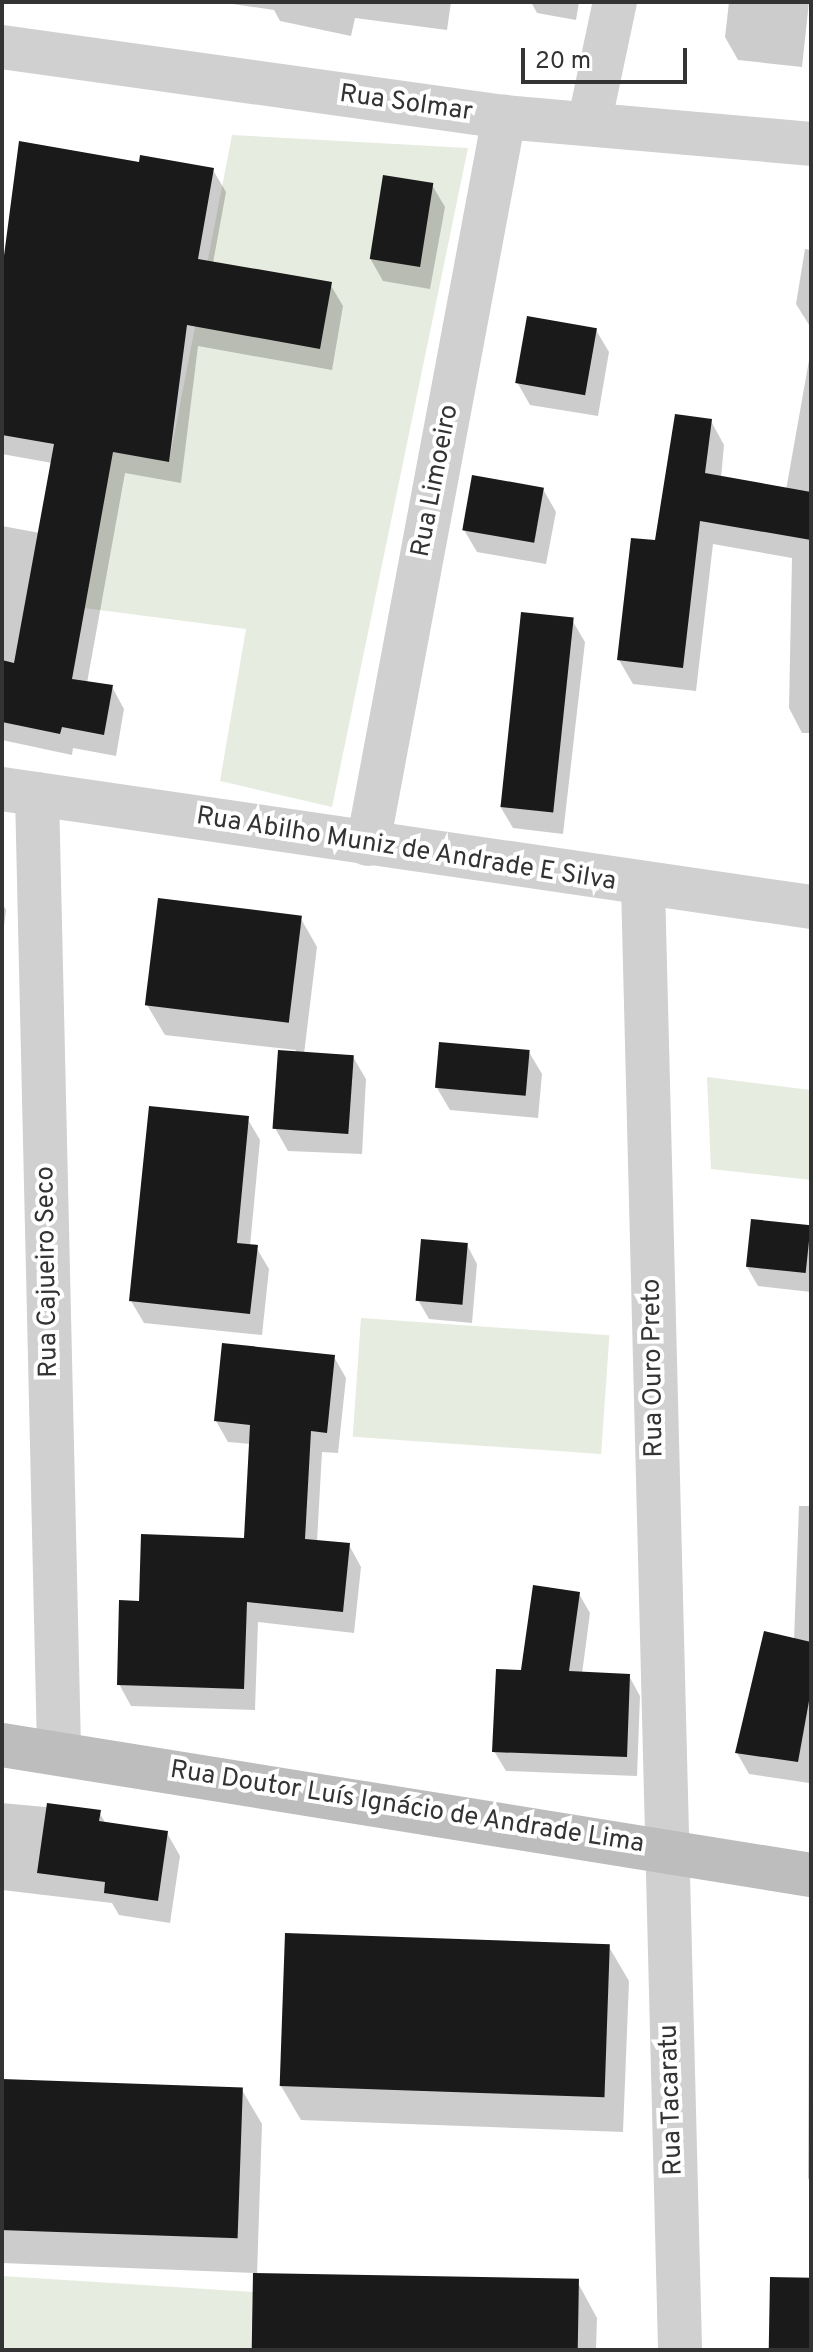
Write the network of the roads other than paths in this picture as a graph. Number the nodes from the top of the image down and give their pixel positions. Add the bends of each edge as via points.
1 (615, 2) edge
2 (2, 47) edge
3 (504, 117) junction
4 (589, 124) junction
5 (811, 144) edge
6 (20, 791) edge
7 (368, 844) junction
8 (643, 886) junction
9 (811, 907) edge
10 (2, 1745) edge
11 (59, 1751) junction
12 (664, 1850) junction
13 (811, 1875) edge
14 (680, 2350) edge

1 - 4 street
2 - 3 street, Rua Solmar
3 - 4 street, Rua Solmar
3 - 7 street, Rua Limoeiro
4 - 5 street, Rua Solmar
6 - 7 street, Rua Abilho Muniz de Andrade E Silva
6 - 11 street, Rua Cajueiro Seco
7 - 8 street, Rua Abilho Muniz de Andrade E Silva
8 - 9 street, Rua Abilho Muniz de Andrade E Silva
8 - 12 street, Rua Ouro Preto
10 - 11 main road, Rua Doutor Luís Ignácio de Andrade Lima
11 - 12 main road, Rua Doutor Luís Ignácio de Andrade Lima
12 - 13 main road, Rua Doutor Luís Ignácio de Andrade Lima
12 - 14 street, Rua Tacaratu

